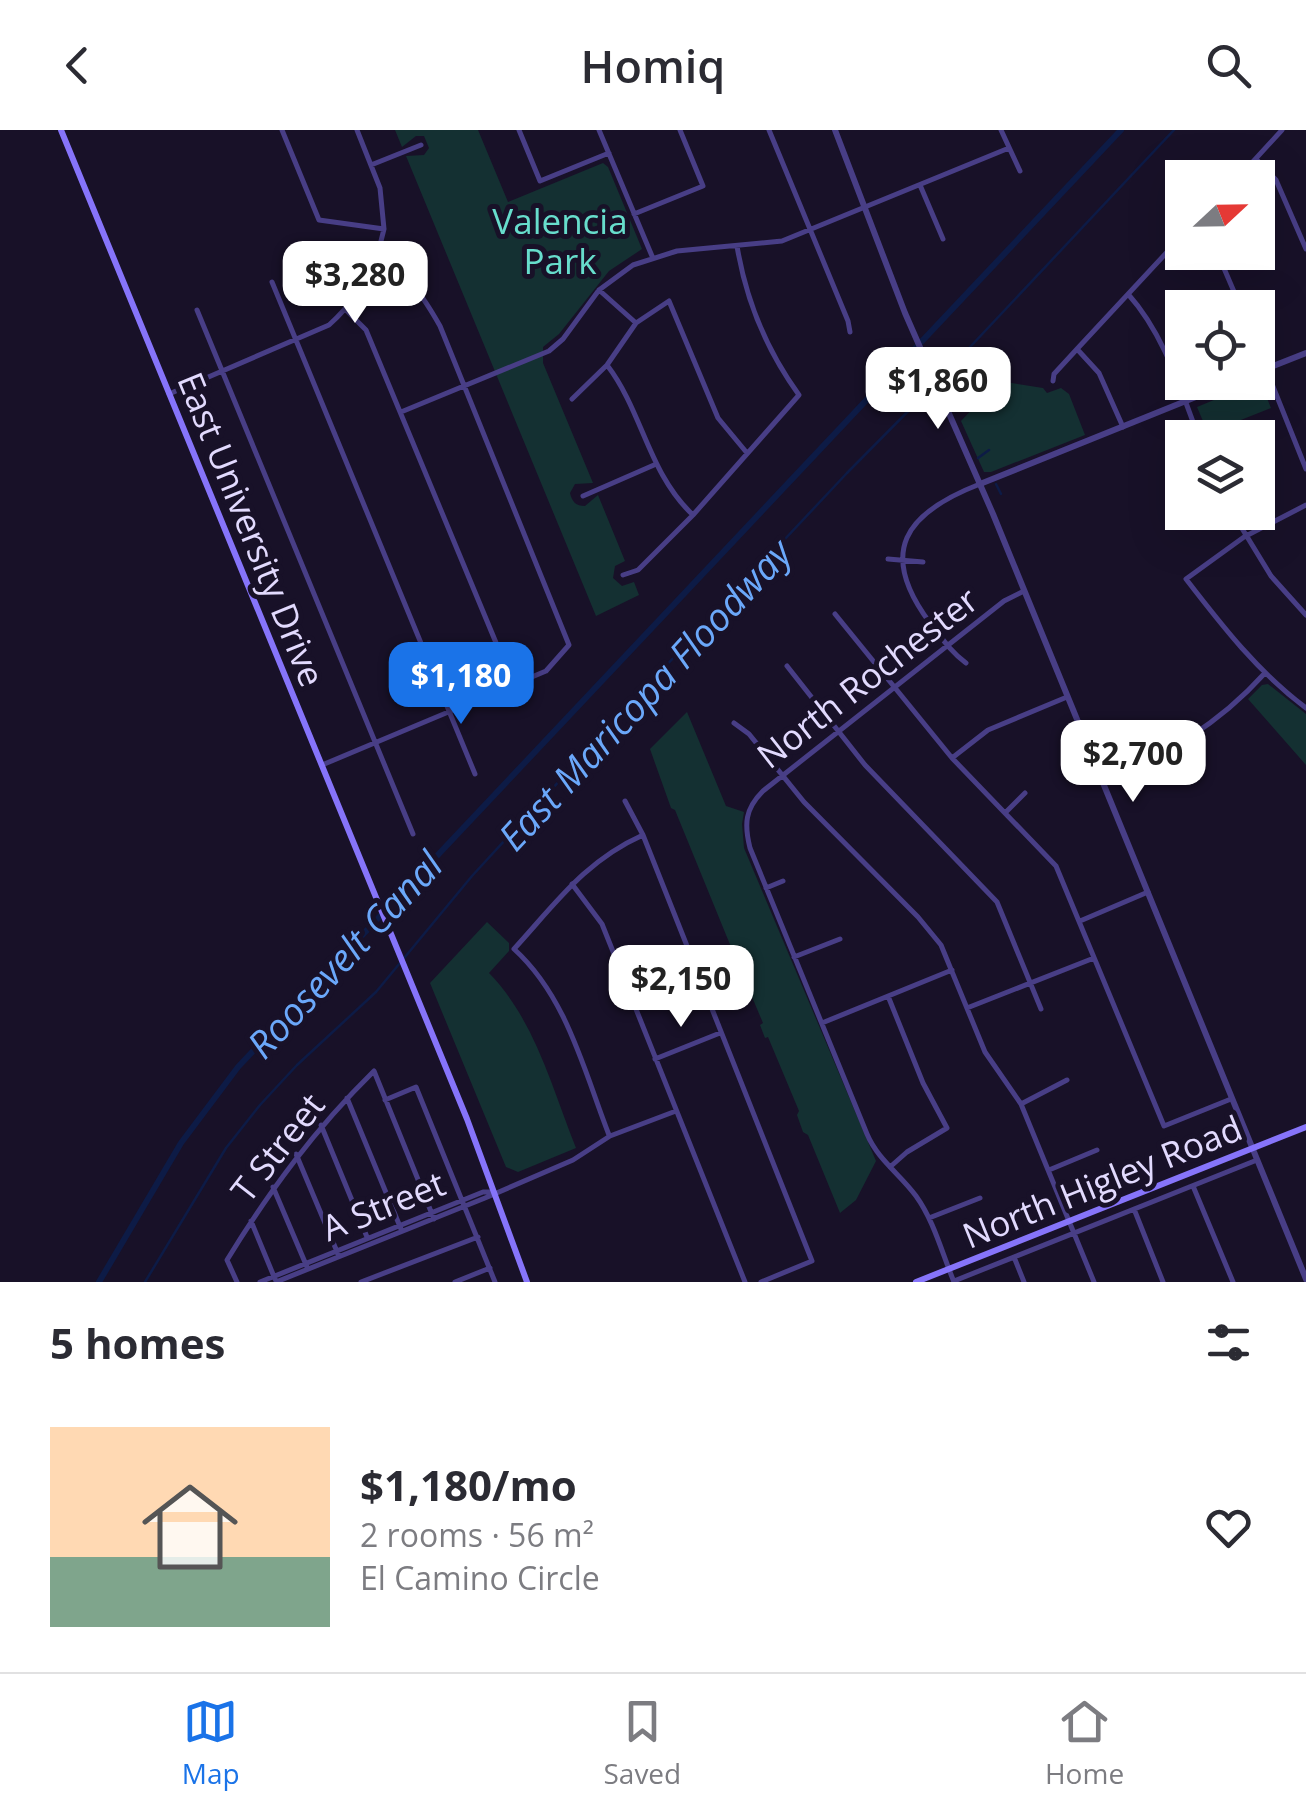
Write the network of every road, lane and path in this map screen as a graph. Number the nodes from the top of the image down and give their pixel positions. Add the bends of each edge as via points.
1 (60, 130) edge
2 (282, 130) edge
3 (357, 130) edge
4 (518, 130) edge
5 (599, 130) edge
6 (680, 130) edge
7 (770, 130) edge
8 (835, 130) edge
9 (1001, 130) edge
10 (1282, 130) edge
11 (421, 145) dead end
12 (1008, 148) junction
13 (608, 153) junction
14 (1256, 159) joint
15 (372, 165) junction
16 (1020, 171) dead end
17 (920, 185) junction
18 (866, 206) junction
19 (634, 214) junction
20 (384, 228) junction
21 (810, 229) junction
22 (943, 240) dead end
23 (737, 246) junction
24 (1306, 250) edge
25 (1165, 254) edge
26 (652, 256) junction
27 (377, 262) junction
28 (272, 282) dead end
29 (599, 290) junction
30 (1128, 294) junction
31 (197, 310) dead end
32 (346, 310) junction
33 (636, 323) junction
34 (850, 332) dead end
35 (297, 341) junction
36 (1077, 349) junction
37 (1306, 353) edge
38 (607, 364) junction
39 (1275, 366) edge
40 (222, 372) junction
41 (1053, 381) dead end
42 (464, 386) junction
43 (169, 394) junction
44 (572, 399) dead end
45 (1191, 400) edge
46 (1275, 400) edge
47 (1186, 402) junction
48 (400, 412) junction
49 (1192, 420) edge
50 (1122, 427) junction
51 (748, 454) junction
52 (654, 465) junction
53 (1306, 468) edge
54 (980, 484) junction
55 (582, 496) dead end
56 (1306, 505) edge
57 (692, 515) junction
58 (1241, 530) edge
59 (1244, 537) junction
60 (888, 559) dead end
61 (903, 561) junction
62 (923, 562) dead end
63 (623, 575) dead end
64 (1024, 592) junction
65 (835, 614) dead end
66 (1306, 616) edge
67 (947, 645) junction
68 (966, 662) dead end
69 (787, 666) dead end
70 (1264, 674) junction
71 (514, 686) junction
72 (894, 688) junction
73 (1067, 696) junction
74 (1306, 708) edge
75 (450, 713) junction
76 (734, 722) dead end
77 (839, 732) junction
78 (376, 743) junction
79 (952, 758) junction
80 (322, 765) junction
81 (476, 774) dead end
82 (781, 776) junction
83 (1103, 782) junction
84 (1025, 793) dead end
85 (625, 801) dead end
86 (1006, 812) junction
87 (414, 834) dead end
88 (643, 835) junction
89 (784, 882) dead end
90 (572, 884) junction
91 (766, 888) junction
92 (1148, 892) junction
93 (1080, 922) junction
94 (840, 939) dead end
95 (794, 957) junction
96 (1094, 958) junction
97 (952, 970) junction
98 (1032, 981) junction
99 (888, 996) junction
100 (966, 1008) junction
101 (1041, 1009) dead end
102 (822, 1023) junction
103 (720, 1033) junction
104 (656, 1059) junction
105 (1067, 1080) dead end
106 (347, 1098) junction
107 (1231, 1099) junction
108 (385, 1100) junction
109 (1021, 1104) junction
110 (676, 1110) junction
111 (321, 1124) junction
112 (1306, 1126) edge
113 (610, 1136) junction
114 (1252, 1148) junction
115 (1097, 1150) dead end
116 (296, 1154) junction
117 (1258, 1160) junction
118 (890, 1168) junction
119 (1049, 1170) junction
120 (1193, 1186) junction
121 (272, 1187) junction
122 (495, 1192) junction
123 (980, 1198) dead end
124 (464, 1204) junction
125 (1134, 1209) junction
126 (433, 1216) junction
127 (929, 1218) junction
128 (251, 1221) junction
129 (1069, 1221) junction
130 (401, 1229) junction
131 (1074, 1233) junction
132 (478, 1237) junction
133 (369, 1241) junction
134 (338, 1254) junction
135 (1014, 1257) junction
136 (307, 1266) junction
137 (490, 1268) junction
138 (949, 1269) junction
139 (782, 1274) junction
140 (1306, 1279) edge
141 (275, 1280) edge
142 (237, 1282) edge
143 (260, 1282) edge
144 (361, 1282) edge
145 (456, 1282) edge
146 (496, 1282) edge
147 (527, 1282) edge
148 (745, 1282) edge
149 (761, 1282) edge
150 (785, 1282) edge
151 (916, 1282) edge
152 (954, 1282) edge
153 (1024, 1282) edge
154 (1094, 1282) edge
155 (1163, 1282) edge
156 (1232, 1282) edge

1 - 43 main road, East University Drive
2 - 20 street via 319,220
3 - 15 street
4 - 13 street via 540,181
5 - 13 street
6 - 19 street via 703,186
7 - 21 street
8 - 18 street
9 - 12 street
10 - 14 street
11 - 15 street
12 - 16 street
12 - 17 street
13 - 19 street
14 - 24 street via 1276,180
15 - 20 street
17 - 18 street
17 - 22 street
18 - 21 street
18 - 54 street
19 - 26 street
20 - 27 street
21 - 23 street via 782,241
21 - 34 street
23 - 26 street
23 - 51 street via 744,287 775,361 799,395
25 - 30 street
26 - 29 street
27 - 32 street
27 - 42 street via 398,270 424,296
28 - 35 street
29 - 33 street
29 - 42 street via 549,351
30 - 36 street
30 - 47 street via 1148,316
31 - 40 street
32 - 35 street
32 - 48 street via 366,330
33 - 38 street
33 - 51 street via 669,302 718,418
35 - 40 street
35 - 75 street
36 - 41 street
36 - 50 street via 1099,374
37 - 39 street
38 - 44 street
38 - 52 street via 629,398
40 - 43 street
40 - 78 street
42 - 48 street
42 - 71 street via 570,645 546,671
43 - 80 main road, East University Drive
45 - 47 street
46 - 53 street
47 - 49 street
47 - 50 street
48 - 71 street
50 - 54 street
51 - 57 street
52 - 55 street
52 - 57 street
54 - 61 street via 928,512 909,536
54 - 64 street
56 - 59 street
57 - 63 street via 638,570
58 - 59 street
59 - 66 street
59 - 70 street via 1186,580
60 - 61 street
61 - 62 street
61 - 67 street via 912,597
64 - 67 street, North Rochester
64 - 73 street
65 - 72 street
67 - 68 street
67 - 72 street, North Rochester
69 - 77 street
70 - 74 street
70 - 83 street via 1181,744
71 - 75 street
72 - 77 street, North Rochester
72 - 79 street
73 - 79 street via 988,730
73 - 83 street
75 - 78 street
75 - 81 street
76 - 82 street
77 - 82 street, North Rochester
77 - 98 street via 997,902
78 - 80 street
78 - 87 street
79 - 86 street
80 - 122 main road, East University Drive
82 - 91 street, North Rochester via 748,811 746,834
82 - 97 street via 931,931
83 - 92 street
84 - 86 street
85 - 88 street
86 - 93 street via 1056,866
88 - 90 street via 612,849
88 - 103 street
89 - 91 street
90 - 104 street via 602,924
90 - 113 street via 514,949 557,1002
91 - 95 street
92 - 93 street
92 - 107 street
93 - 96 street
94 - 95 street
95 - 102 street
96 - 98 street
96 - 107 street via 1164,1126
97 - 99 street
97 - 100 street
98 - 100 street
98 - 101 street
99 - 102 street
99 - 118 street via 946,1128
100 - 109 street via 985,1052
102 - 118 street via 872,1146
103 - 104 street
103 - 139 street via 812,1261
104 - 110 street
105 - 109 street
106 - 108 street, T Street via 374,1071
106 - 111 street, T Street
106 - 130 street
107 - 114 street
108 - 124 street via 416,1087
108 - 126 street
109 - 119 street
110 - 113 street, A Street
110 - 148 street
111 - 116 street, T Street
111 - 133 street
112 - 114 main road, North Higley Road
113 - 122 street, A Street
114 - 117 street
114 - 129 main road, North Higley Road
115 - 119 street
116 - 121 street, T Street
116 - 134 street
117 - 120 street, North Higley Road
117 - 140 street
118 - 127 street
119 - 129 street
120 - 125 street, North Higley Road
120 - 156 street
121 - 128 street, T Street
121 - 136 street
122 - 124 street, A Street
122 - 147 main road, East University Drive
123 - 127 street
124 - 126 street, A Street
124 - 132 street, A Street
125 - 131 street, North Higley Road
125 - 155 street
126 - 130 street, A Street
127 - 138 street
128 - 141 street
128 - 142 street, T Street via 227,1260
129 - 131 street
129 - 138 main road, North Higley Road
130 - 133 street, A Street
131 - 135 street, North Higley Road
131 - 154 street
132 - 137 street, A Street
132 - 144 street
133 - 134 street, A Street
134 - 136 street, A Street
135 - 152 street, North Higley Road
135 - 153 street
136 - 141 street, A Street
137 - 145 street
137 - 146 street, A Street
138 - 151 main road, North Higley Road
138 - 152 street
139 - 149 street
139 - 150 street
141 - 143 street, A Street

